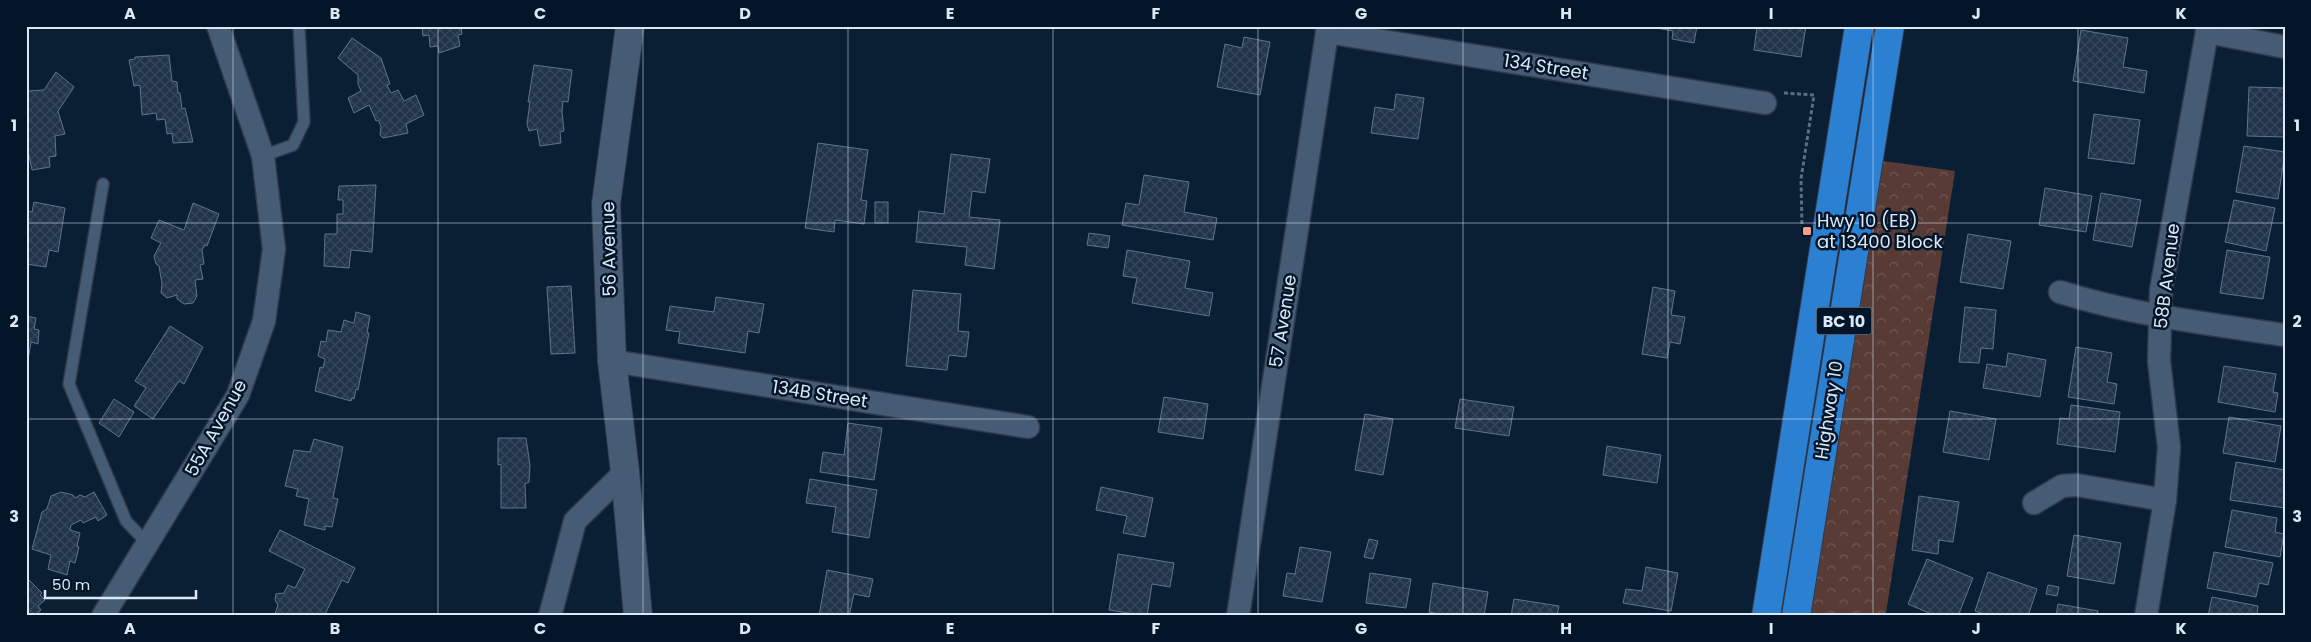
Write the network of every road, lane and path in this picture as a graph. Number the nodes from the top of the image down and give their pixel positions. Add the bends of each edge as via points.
1 (218, 26) edge
2 (299, 26) edge
3 (630, 26) edge
4 (1859, 26) edge
5 (1890, 26) edge
6 (1327, 29) edge
7 (2207, 29) edge
8 (2285, 47) edge
9 (1775, 98) joint
10 (263, 156) junction
11 (103, 184) dead end
12 (1808, 232) dead end
13 (2060, 292) dead end
14 (2160, 316) junction
15 (2285, 336) edge
16 (612, 361) junction
17 (1028, 427) dead end
18 (625, 472) junction
19 (2165, 500) junction
20 (2034, 503) dead end
21 (148, 544) junction
22 (103, 616) edge
23 (550, 616) edge
24 (638, 616) edge
25 (1238, 616) edge
26 (1766, 616) edge
27 (1796, 616) edge
28 (2146, 616) edge

1 - 10 street, 55A Avenue
2 - 10 lane via 304,122 293,145
3 - 16 street, 56 Avenue via 606,204
4 - 26 highway, Highway 10 / BC 10
5 - 27 highway, Highway 10 / BC 10
6 - 9 street, 134 Street
6 - 25 street, 57 Avenue
7 - 8 street
7 - 14 street, 58B Avenue via 2161,290
9 - 12 path via 1814,95 1801,179 1802,230
10 - 21 street, 55A Avenue via 274,249 264,321 238,395
11 - 21 lane via 68,384 126,521
13 - 14 street via 2101,305
14 - 15 street
14 - 19 street, 58B Avenue via 2159,361 2169,447
16 - 17 street, 134B Street
16 - 18 street, 56 Avenue
18 - 23 street via 575,521
18 - 24 street, 56 Avenue
19 - 20 street via 2077,485 2062,486
19 - 28 street, 58B Avenue
21 - 22 street, 55A Avenue

